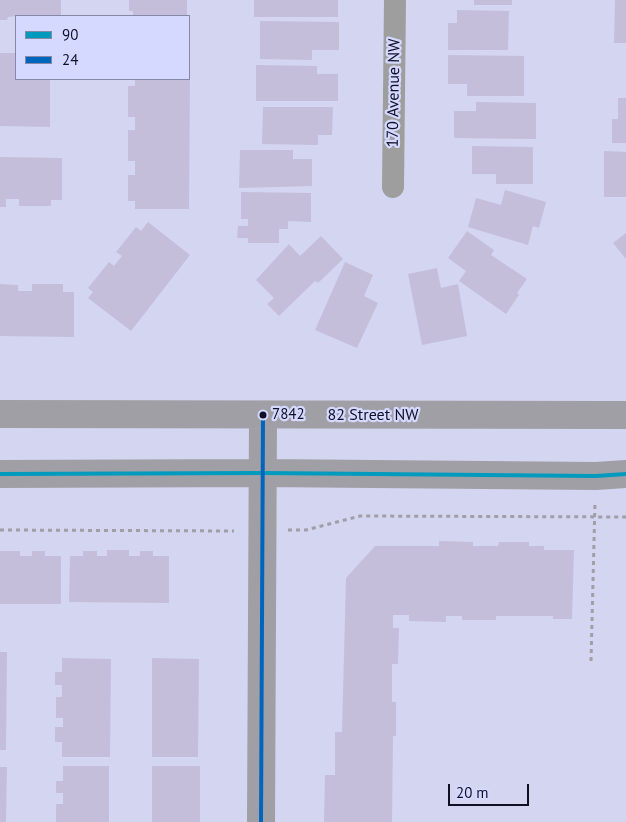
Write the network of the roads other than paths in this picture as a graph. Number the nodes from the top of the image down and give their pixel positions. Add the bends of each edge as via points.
1 (396, 0) edge
2 (393, 187) dead end
3 (0, 414) edge
4 (263, 414) junction
5 (626, 414) edge
6 (263, 472) junction
7 (0, 474) edge
8 (626, 474) edge
9 (262, 822) edge

1 - 2 street, 170 Avenue NW
3 - 4 main road, 82 Street NW
4 - 5 main road, 82 Street NW
4 - 6 main road
6 - 7 main road
6 - 8 main road
6 - 9 main road

